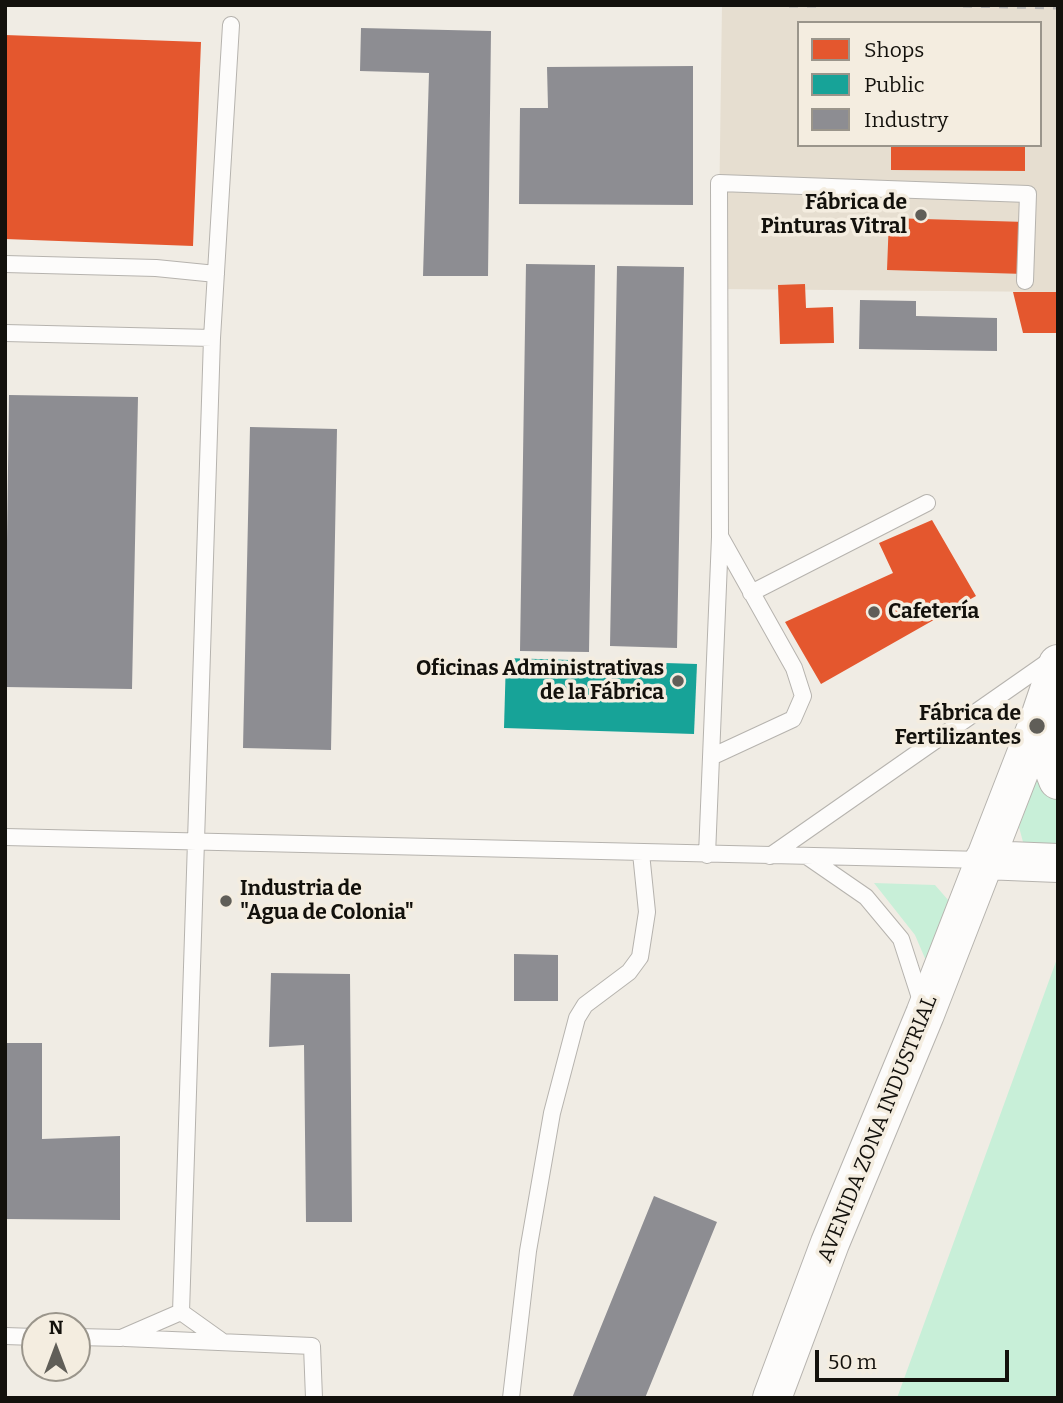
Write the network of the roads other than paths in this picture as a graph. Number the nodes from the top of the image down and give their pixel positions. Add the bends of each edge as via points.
1 (231, 25) dead end
2 (5, 264) edge
3 (216, 274) junction
4 (1025, 281) dead end
5 (5, 333) edge
6 (212, 338) junction
7 (927, 503) dead end
8 (720, 537) junction
9 (751, 593) junction
10 (1058, 655) edge
11 (1058, 664) edge
12 (1037, 726) junction
13 (711, 757) junction
14 (1058, 780) edge
15 (5, 837) edge
16 (196, 842) junction
17 (641, 853) junction
18 (707, 855) junction
19 (770, 856) junction
20 (808, 857) junction
21 (984, 860) junction
22 (1058, 863) edge
23 (925, 1014) junction
24 (181, 1312) junction
25 (91, 1337) edge
26 (121, 1338) junction
27 (223, 1342) junction
28 (314, 1398) edge
29 (511, 1398) edge
30 (772, 1398) edge

1 - 3 lane
2 - 3 lane
3 - 6 lane
4 - 8 lane via 1028,194 719,183
5 - 6 lane
6 - 16 lane
7 - 9 lane
8 - 9 lane
8 - 13 lane
9 - 13 lane via 794,668 803,696 793,719
10 - 19 lane
11 - 12 main road, AVENIDA ZONA INDUSTRIAL
12 - 14 main road
12 - 21 main road, AVENIDA ZONA INDUSTRIAL
13 - 18 lane
15 - 16 lane
16 - 17 lane
16 - 24 lane
17 - 18 lane
17 - 29 lane via 647,912 640,957 629,972 585,1005 577,1018 552,1113 528,1251
18 - 19 lane
19 - 20 lane
20 - 21 lane
20 - 23 lane via 866,897 901,939
21 - 22 main road
21 - 23 main road, AVENIDA ZONA INDUSTRIAL
23 - 30 main road, AVENIDA ZONA INDUSTRIAL
24 - 26 lane
24 - 27 lane
25 - 26 lane
26 - 27 lane
27 - 28 lane via 312,1346

